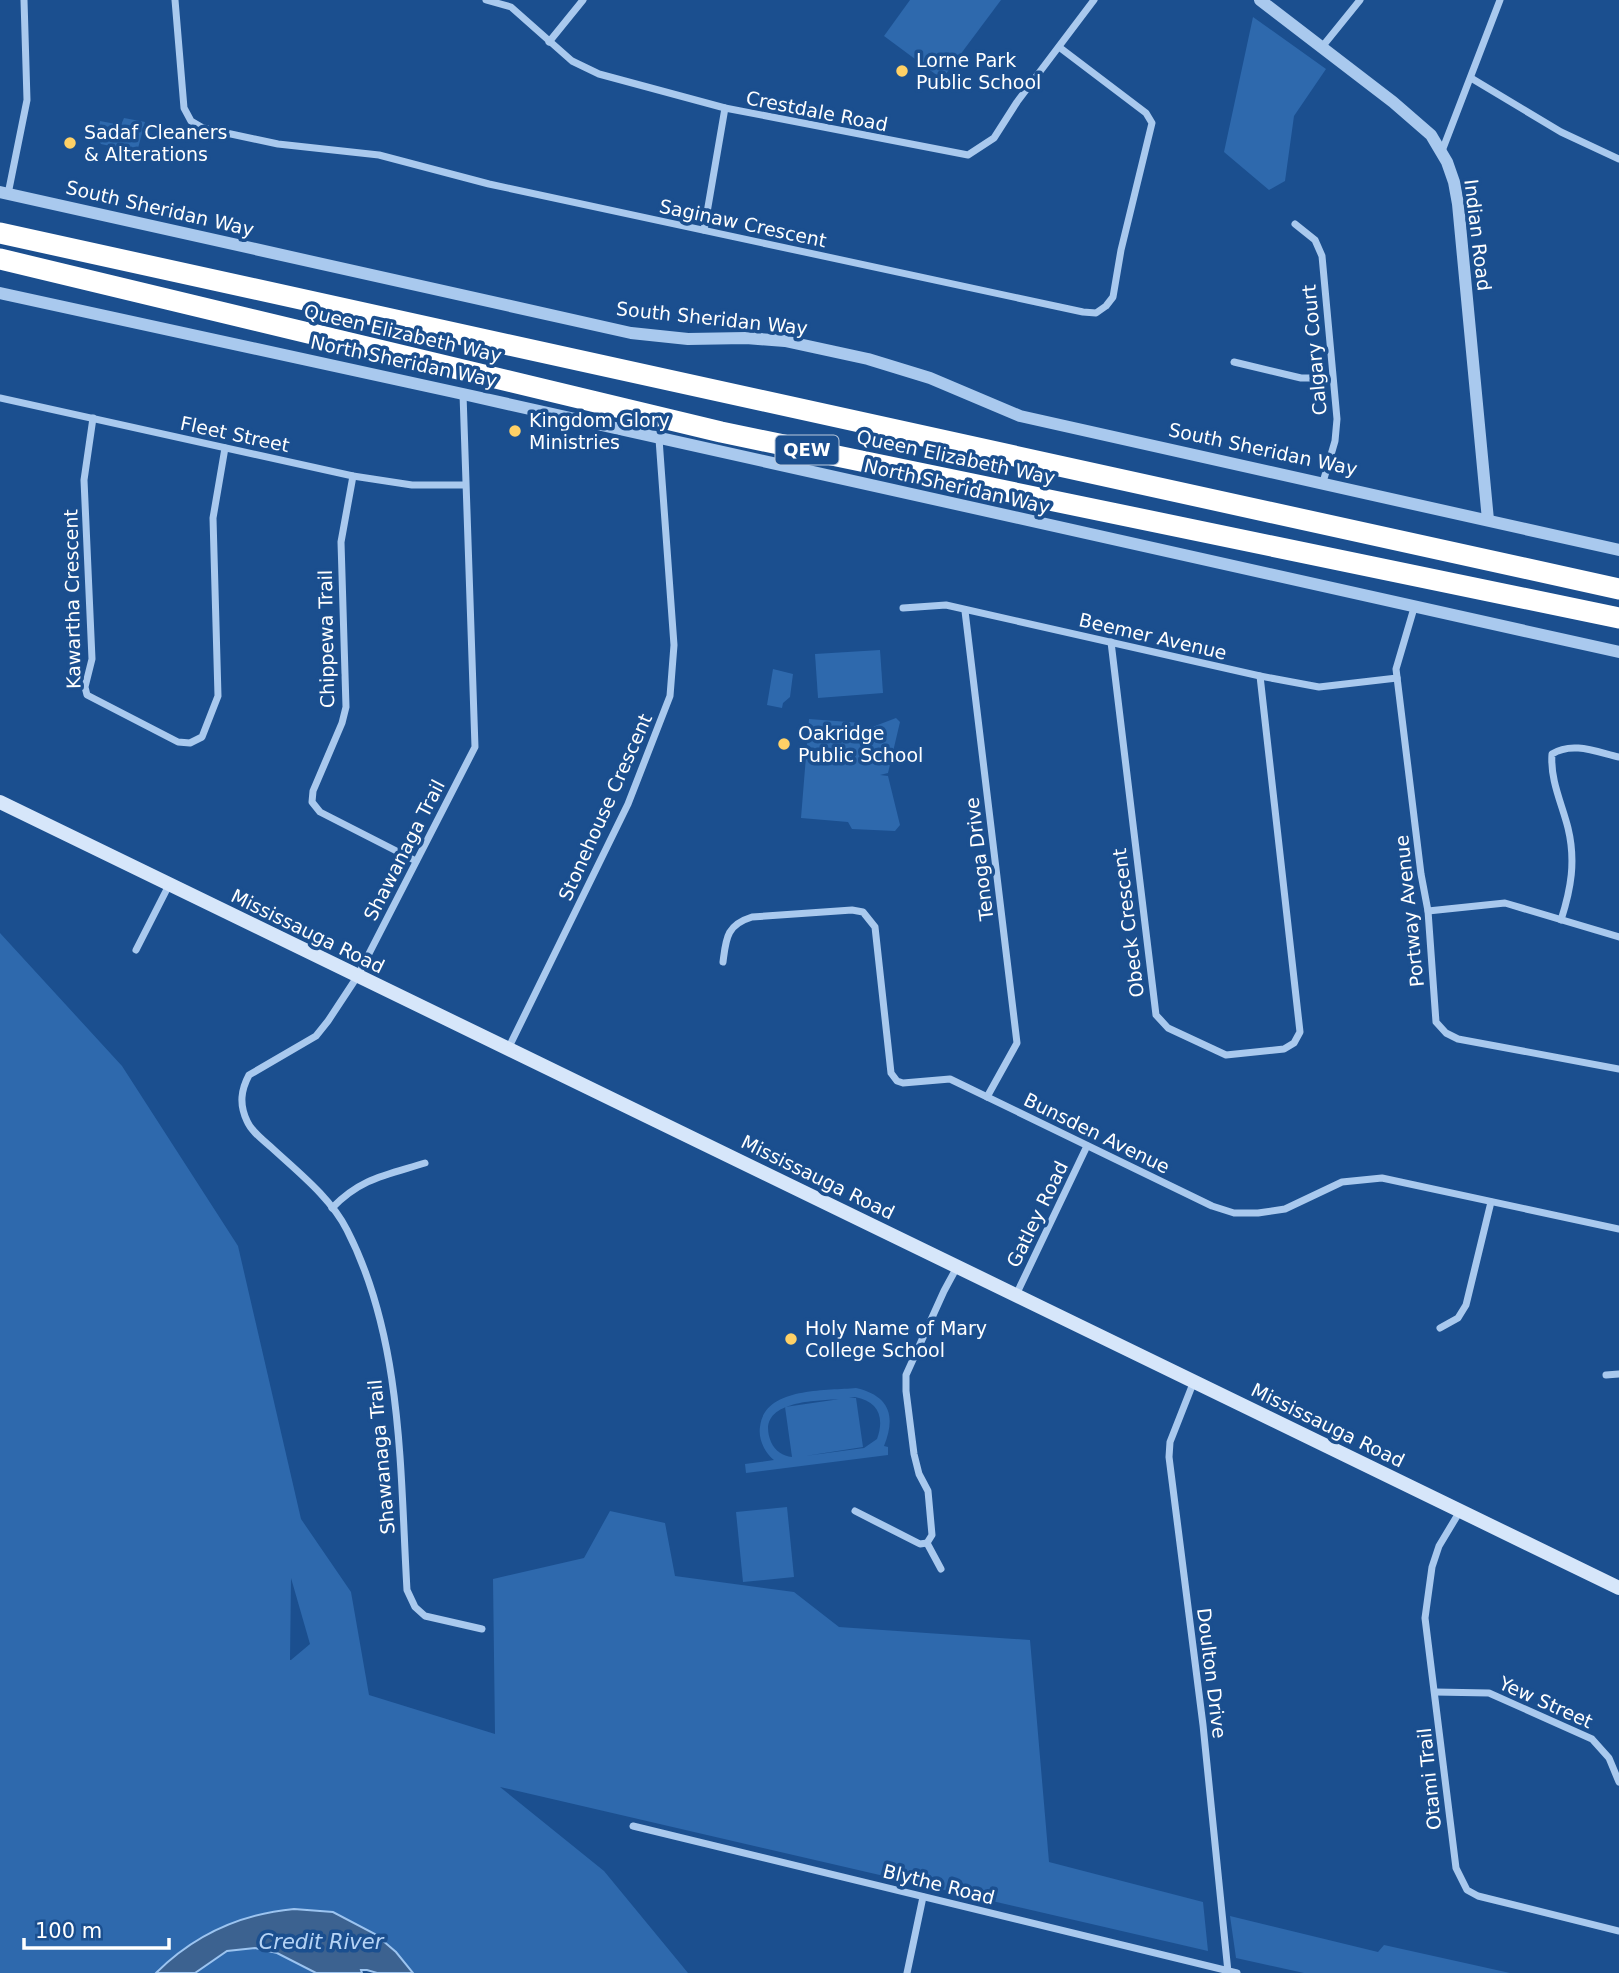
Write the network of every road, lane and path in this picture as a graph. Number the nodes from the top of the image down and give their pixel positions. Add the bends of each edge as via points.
1 (24, 0) edge
2 (175, 0) edge
3 (486, 0) edge
4 (583, 0) edge
5 (1094, 0) edge
6 (1260, 0) edge
7 (1360, 0) edge
8 (1500, 0) edge
9 (549, 42) junction
10 (1059, 47) junction
11 (1322, 47) junction
12 (1471, 78) junction
13 (725, 108) junction
14 (1442, 151) junction
15 (1619, 159) edge
16 (4, 193) edge
17 (1295, 225) dead end
18 (704, 230) junction
19 (0, 233) edge
20 (0, 259) edge
21 (0, 293) edge
22 (1234, 362) dead end
23 (1332, 379) junction
24 (463, 394) junction
25 (0, 398) edge
26 (93, 418) junction
27 (659, 439) junction
28 (225, 448) junction
29 (353, 476) junction
30 (1323, 482) junction
31 (464, 485) junction
32 (1488, 520) junction
33 (1619, 550) edge
34 (1619, 589) edge
35 (903, 608) dead end
36 (1414, 608) junction
37 (965, 611) junction
38 (1619, 618) edge
39 (1111, 642) junction
40 (1619, 652) edge
41 (1260, 676) junction
42 (1397, 678) junction
43 (1619, 757) edge
44 (0, 802) edge
45 (416, 861) junction
46 (169, 885) junction
47 (1428, 911) junction
48 (1561, 920) junction
49 (1619, 937) edge
50 (136, 950) dead end
51 (723, 962) dead end
52 (357, 977) junction
53 (508, 1049) junction
54 (1619, 1069) edge
55 (987, 1097) junction
56 (1087, 1146) junction
57 (425, 1163) dead end
58 (1491, 1202) junction
59 (332, 1208) junction
60 (1619, 1229) edge
61 (957, 1267) junction
62 (1016, 1295) junction
63 (1440, 1328) dead end
64 (1619, 1374) edge
65 (1606, 1375) dead end
66 (1194, 1381) junction
67 (855, 1511) dead end
68 (1460, 1511) junction
69 (927, 1542) junction
70 (941, 1569) dead end
71 (1619, 1588) edge
72 (482, 1629) dead end
73 (1436, 1692) junction
74 (1619, 1782) edge
75 (633, 1826) dead end
76 (922, 1897) junction
77 (1619, 1930) edge
78 (1231, 1972) edge
79 (907, 1973) edge

1 - 16 street via 28,85 24,120
2 - 18 street, Saginaw Crescent via 184,108 191,121 203,128 278,144 379,155 489,184
3 - 9 street, Crestdale Road via 512,7
4 - 9 street
5 - 10 street, Crestdale Road
6 - 11 street, Indian Road
7 - 11 street
8 - 12 street
9 - 13 street, Crestdale Road via 572,61 599,74
10 - 13 street, Crestdale Road via 994,138 968,155
10 - 18 street, Saginaw Crescent via 1146,113 1152,123 1113,297 1096,313
11 - 14 street, Indian Road via 1431,135
12 - 14 street
12 - 15 street via 1561,132
13 - 18 street
14 - 32 street, Indian Road via 1458,204
16 - 30 street, South Sheridan Way via 631,332 688,339 785,341 868,359 930,378 1020,416
17 - 23 street, Calgary Court via 1315,240 1322,256
19 - 34 highway, Queen Elizabeth Way / QEW
20 - 38 highway, Queen Elizabeth Way / QEW via 721,432
21 - 24 street, North Sheridan Way
22 - 23 street via 1301,378
23 - 30 street, Calgary Court via 1335,441
24 - 27 street, North Sheridan Way
24 - 31 street, Shawanaga Trail
25 - 26 street, Fleet Street
26 - 28 street, Fleet Street
26 - 28 street, Kawartha Crescent via 85,480 92,659 87,695 178,742 202,737 218,696 213,518
27 - 36 street, North Sheridan Way
27 - 53 street, Stonehouse Crescent via 674,645 670,696 628,804
28 - 29 street, Fleet Street
29 - 31 street, Fleet Street via 412,485
29 - 45 street, Chippewa Trail via 341,542 346,707 312,802 320,812
30 - 32 street, South Sheridan Way
31 - 45 street, Shawanaga Trail via 475,747
32 - 33 street, South Sheridan Way
35 - 37 street, Beemer Avenue via 946,605
36 - 40 street, North Sheridan Way
36 - 42 street, Portway Avenue
37 - 39 street, Beemer Avenue
37 - 55 street, Tenoga Drive via 1017,1043
39 - 41 street, Beemer Avenue
39 - 41 street, Obeck Crescent via 1156,1015 1168,1028 1226,1055 1284,1049 1300,1032
41 - 42 street, Beemer Avenue via 1319,687
42 - 47 street, Portway Avenue
43 - 48 street via 1571,747 1552,754 1554,782 1572,852 1570,891
44 - 46 main road, Mississauga Road
45 - 52 street, Shawanaga Trail
46 - 50 street
46 - 52 main road, Mississauga Road
47 - 48 street via 1505,902
47 - 54 street, Portway Avenue via 1436,1021 1446,1033 1458,1040
48 - 49 street
51 - 55 street, Bunsden Avenue via 726,935 751,917 863,912 874,927 891,1073 903,1083 950,1079
52 - 53 main road, Mississauga Road
52 - 59 street, Shawanaga Trail via 316,1036 249,1075 241,1098 255,1132
53 - 61 main road, Mississauga Road
55 - 56 street, Bunsden Avenue
56 - 58 street, Bunsden Avenue via 1234,1213 1285,1209 1342,1182 1382,1178
56 - 62 street, Gatley Road
57 - 59 street via 349,1190
58 - 60 street, Bunsden Avenue
58 - 63 street via 1466,1305 1458,1318
59 - 72 street, Shawanaga Trail via 346,1227 365,1272 389,1367 396,1409 407,1590 415,1608 425,1616
61 - 62 main road, Mississauga Road
61 - 69 street via 906,1374 914,1454 928,1491 932,1535
62 - 66 main road, Mississauga Road
64 - 65 street
66 - 68 main road, Mississauga Road
66 - 78 street, Doulton Drive via 1170,1442 1169,1457
67 - 69 street via 910,1541
68 - 71 main road, Mississauga Road
68 - 73 street, Otami Trail via 1439,1546 1428,1593 1425,1618
69 - 70 street
73 - 74 street, Yew Street via 1489,1693 1592,1739 1609,1758
73 - 77 street, Otami Trail via 1455,1868 1467,1890
75 - 76 street, Blythe Road
76 - 78 street, Blythe Road
76 - 79 street

